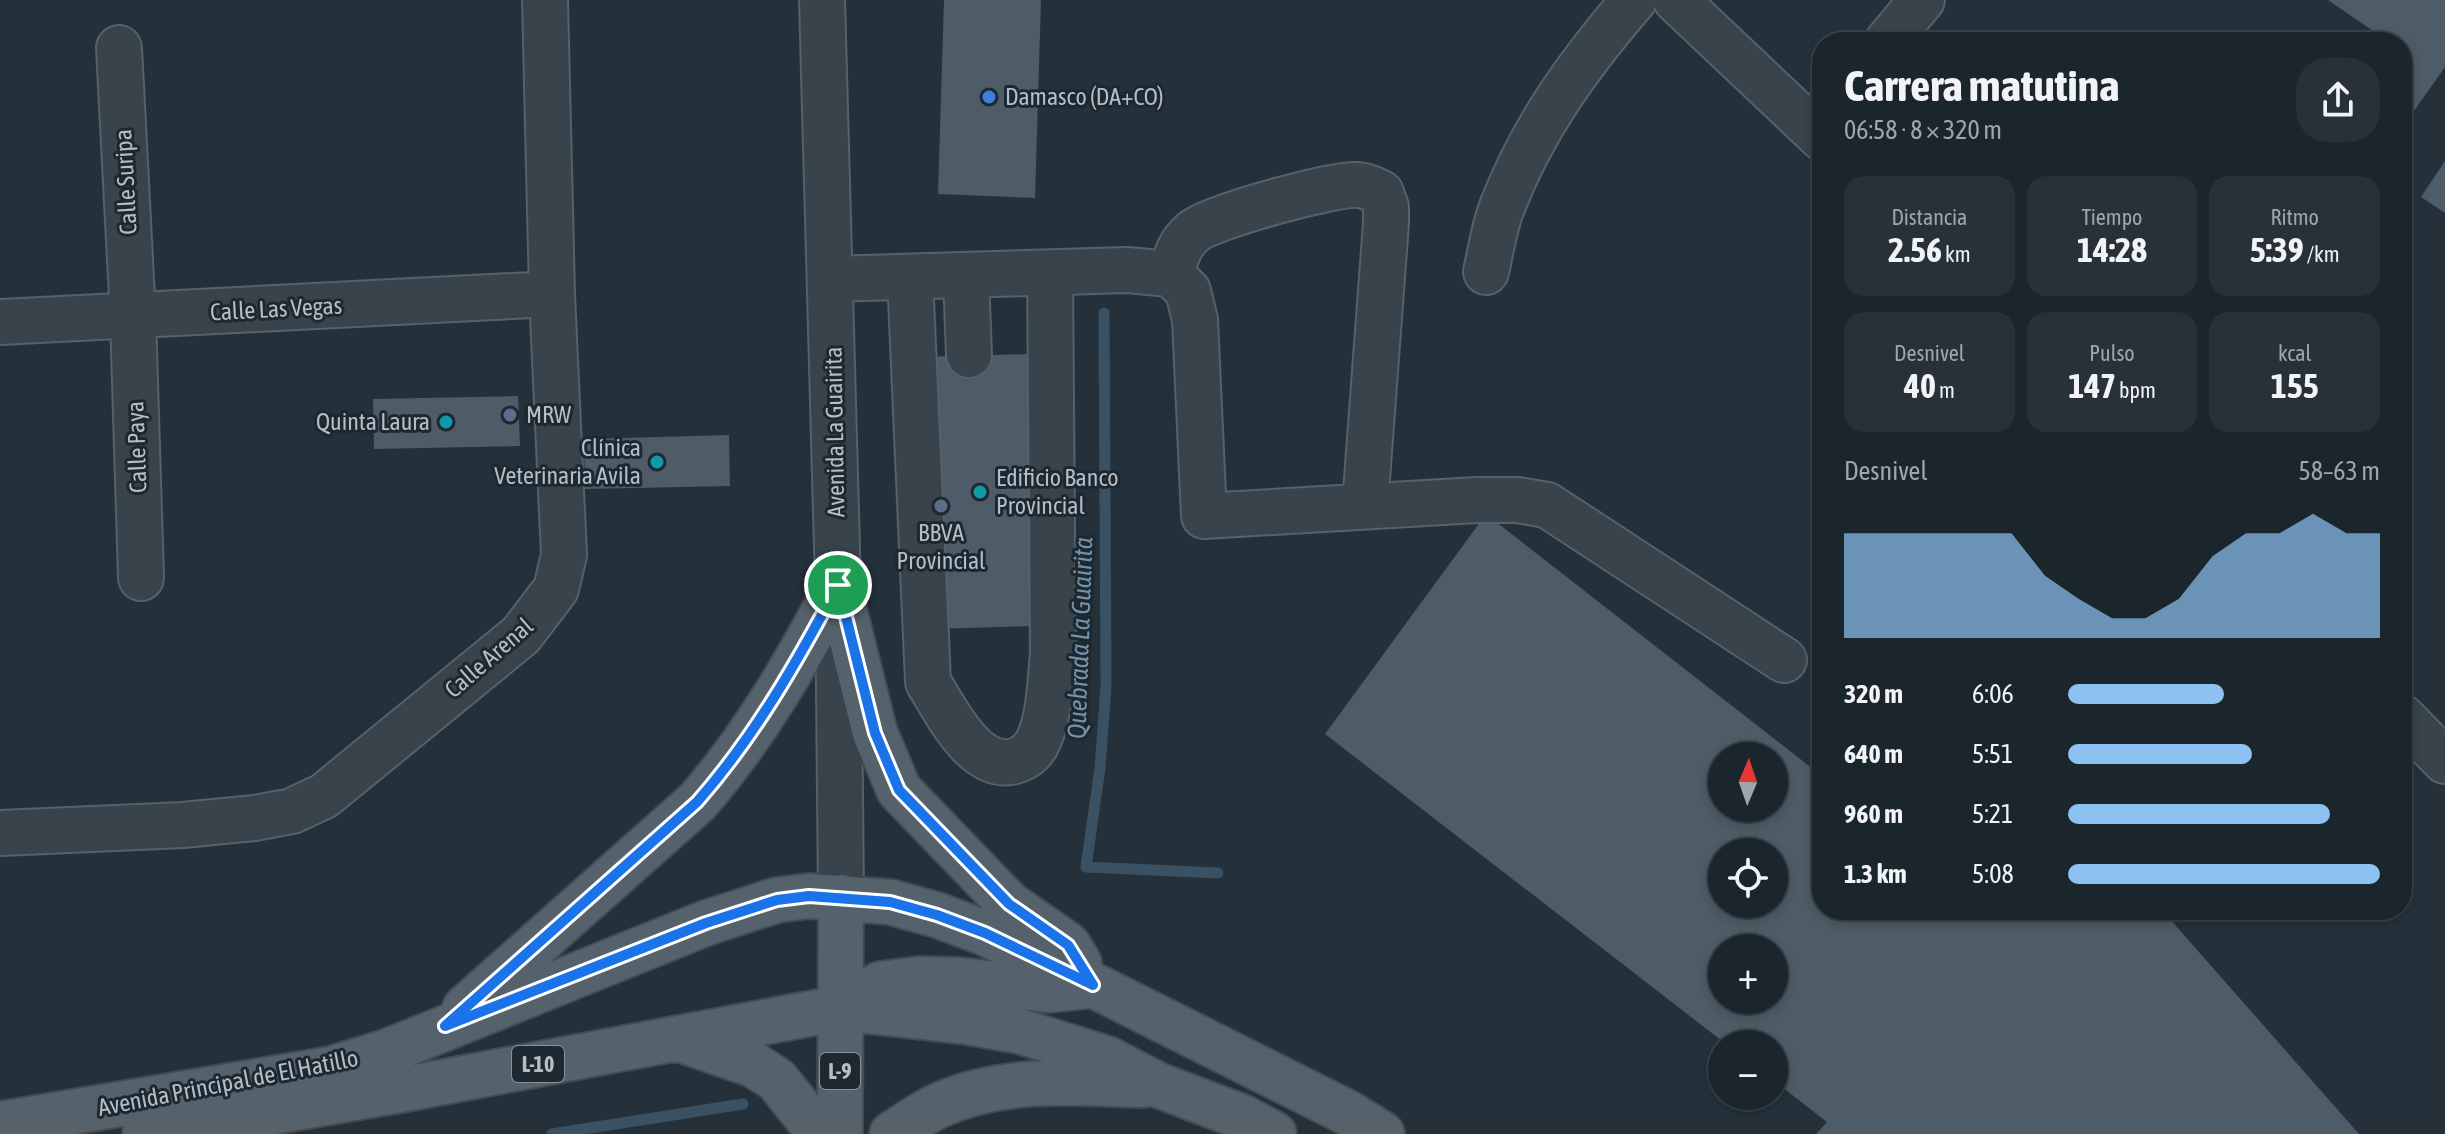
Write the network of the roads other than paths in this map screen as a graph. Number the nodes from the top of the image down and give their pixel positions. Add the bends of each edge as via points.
1 (545, 0) edge
2 (822, 0) edge
3 (1634, 0) edge
4 (1676, 0) edge
5 (1922, 0) edge
6 (1895, 32) edge
7 (119, 48) dead end
8 (1812, 125) edge
9 (1486, 272) dead end
10 (1050, 273) junction
11 (1171, 274) junction
12 (966, 276) junction
13 (910, 277) junction
14 (831, 279) junction
15 (552, 294) junction
16 (133, 317) junction
17 (0, 322) edge
18 (969, 355) dead end
19 (1365, 506) junction
20 (141, 578) dead end
21 (838, 585) junction
22 (1784, 660) dead end
23 (2412, 727) edge
24 (2445, 761) edge
25 (0, 833) edge
26 (841, 897) junction
27 (1093, 985) junction
28 (840, 1008) junction
29 (445, 1026) junction
30 (677, 1039) junction
31 (777, 1080) junction
32 (1158, 1085) junction
33 (0, 1124) edge
34 (145, 1134) edge
35 (781, 1134) edge
36 (820, 1134) edge
37 (840, 1134) edge
38 (892, 1134) edge
39 (1274, 1134) edge
40 (1382, 1134) edge

1 - 15 street, Calle Arenal
2 - 14 street, Avenida La Guairita
3 - 9 street via 1587,54 1533,138 1501,209
4 - 8 street
5 - 6 street
7 - 16 street, Calle Suripa
10 - 11 street
10 - 12 street
10 - 13 street via 1053,654 1039,740 1028,756 1008,764 975,751 928,682
11 - 19 street via 1188,291 1195,320 1204,516
11 - 19 street via 1178,249 1195,230 1219,219 1355,184 1381,193 1386,223
12 - 13 street
12 - 18 street
13 - 14 street
14 - 21 street, Avenida La Guairita
15 - 16 street, Calle Las Vegas
15 - 25 street, Calle Arenal via 564,555 556,589 521,635 324,796 292,811 183,825
16 - 17 street, Calle Las Vegas
16 - 20 street, Calle Paya
19 - 22 street via 1517,500 1547,505
21 - 26 street, Avenida La Guairita
21 - 27 main road via 875,733 899,790 1009,904 1068,945
21 - 29 main road via 778,694 697,802
23 - 24 street
26 - 27 main road, Avenida Principal de El Hatillo via 890,902 937,915
26 - 28 main road, Avenida La Guairita / L-9
26 - 29 main road, Avenida Principal de El Hatillo via 777,900 706,923
27 - 28 main road via 1049,990 919,979 880,984
27 - 40 main road, Avenida Principal de El Hatillo
28 - 30 main road, Avenida Principal de El Hatillo / L-10
28 - 32 main road, Avenida Principal de El Hatillo / L-10 via 1019,1031 1108,1059
28 - 37 main road, L-9
29 - 33 main road, Avenida Principal de El Hatillo via 331,1069
30 - 31 main road, L-9 via 754,1065
30 - 34 main road, Avenida Principal de El Hatillo / L-10
31 - 35 main road
31 - 36 main road, L-9
32 - 38 main road, L-10 via 1042,1082 981,1091 940,1105
32 - 39 main road, Avenida Principal de El Hatillo / L-10

